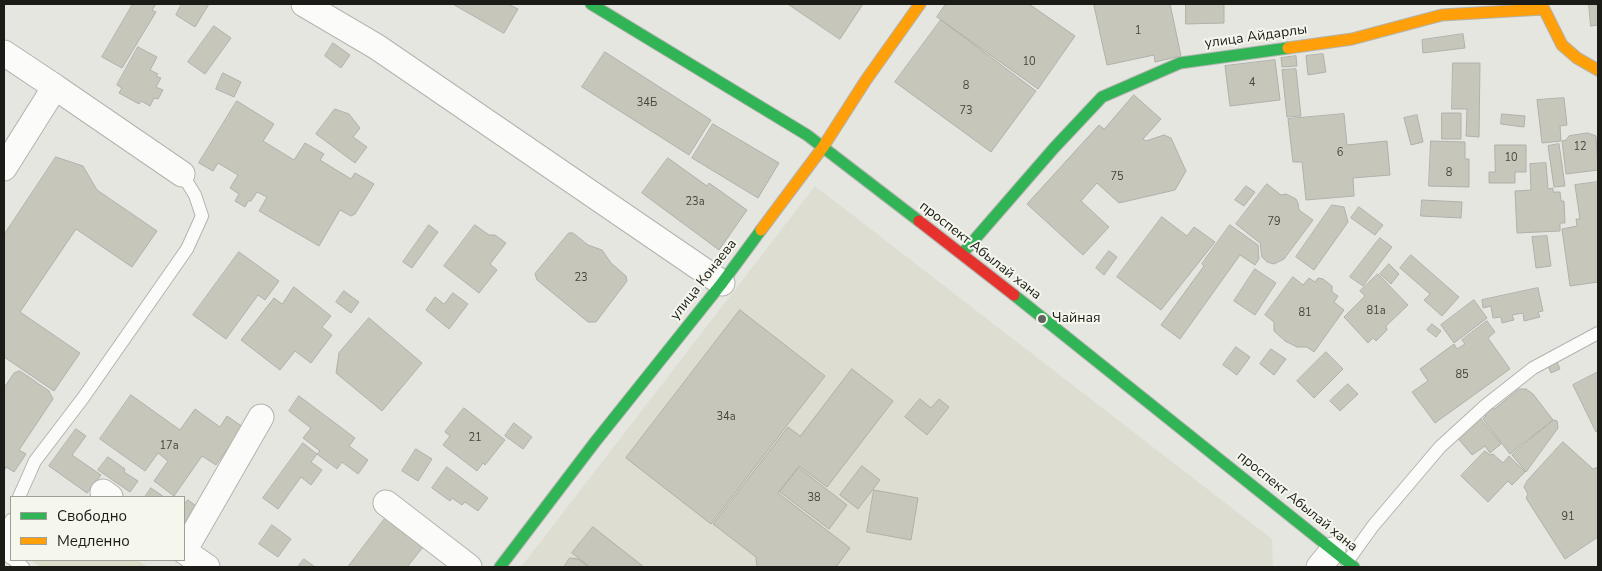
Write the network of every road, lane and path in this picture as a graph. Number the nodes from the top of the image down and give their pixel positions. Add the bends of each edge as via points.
1 (304, 4) edge
2 (591, 4) edge
3 (920, 4) edge
4 (1549, 6) edge
5 (4, 53) edge
6 (1598, 70) edge
7 (56, 87) junction
8 (823, 147) junction
9 (4, 168) edge
10 (182, 174) joint
11 (962, 254) junction
12 (722, 283) junction
13 (1598, 333) edge
14 (261, 417) dead end
15 (19, 496) edge
16 (386, 503) dead end
17 (10, 527) edge
18 (185, 549) edge
19 (185, 552) edge
20 (10, 557) edge
21 (1338, 562) edge
22 (207, 567) edge
23 (469, 567) edge
24 (500, 567) edge

1 - 12 street via 377,47
2 - 8 street, проспект Абылай хана
3 - 8 street, улица Конаева
4 - 6 street, улица Айдарлы via 1562,45
4 - 11 street, улица Айдарлы via 1442,15 1352,39 1180,63 1102,98
5 - 7 street
7 - 9 street
7 - 10 street
8 - 11 street, проспект Абылай хана
8 - 12 street, улица Конаева
10 - 15 lane via 195,195 202,216 187,249 35,461
11 - 21 street, проспект Абылай хана
12 - 24 street, улица Конаева
13 - 21 lane via 1533,368 1486,405 1440,446 1373,526
14 - 18 street
16 - 23 street
17 - 20 lane via 6,554
19 - 22 street

